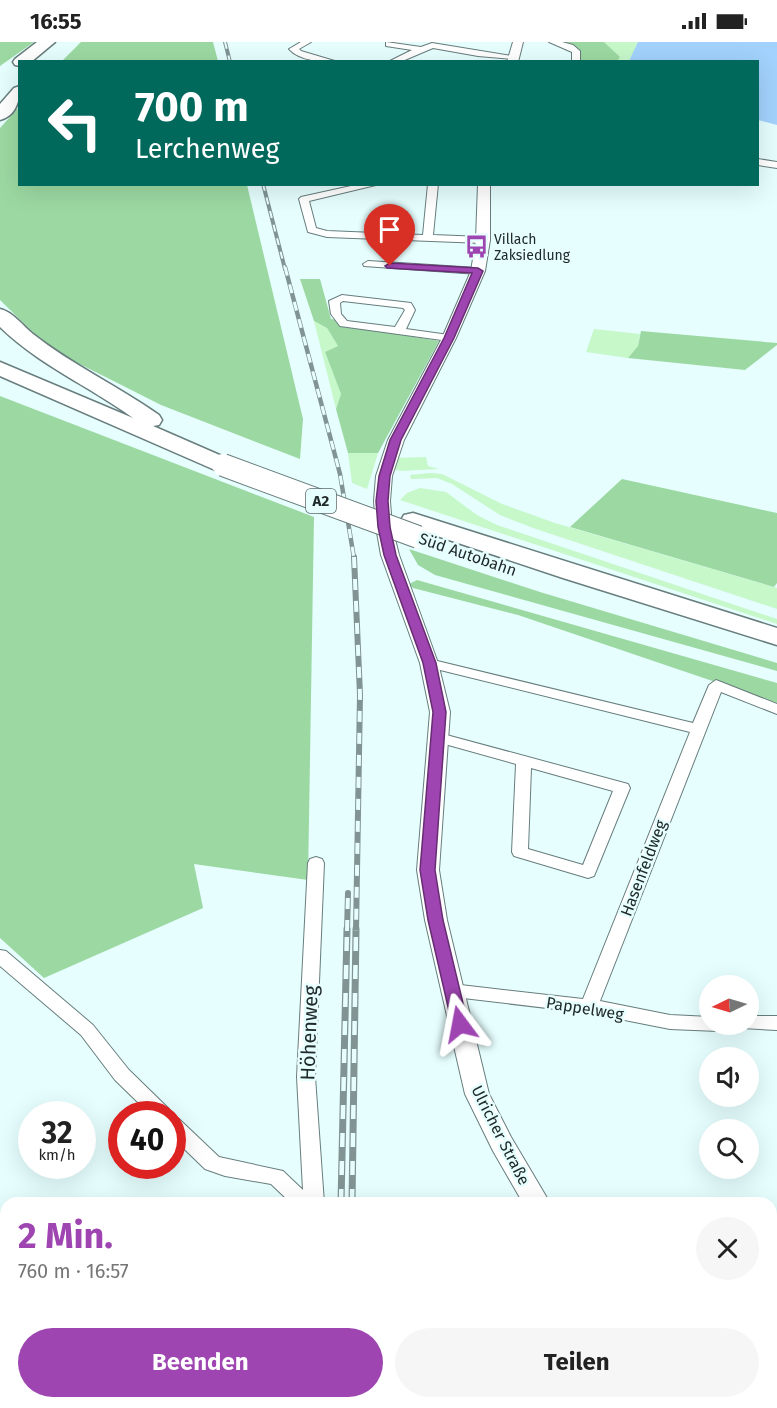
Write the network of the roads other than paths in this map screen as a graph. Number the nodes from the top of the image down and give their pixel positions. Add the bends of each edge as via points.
1 (47, 42) edge
2 (64, 42) edge
3 (307, 42) edge
4 (518, 42) edge
5 (553, 42) edge
6 (389, 44) dead end
7 (419, 50) junction
8 (513, 59) edge
9 (23, 60) edge
10 (48, 60) edge
11 (326, 60) edge
12 (396, 60) edge
13 (576, 60) edge
14 (18, 93) edge
15 (0, 115) edge
16 (759, 162) edge
17 (777, 165) edge
18 (366, 186) edge
19 (433, 186) edge
20 (484, 186) edge
21 (428, 238) junction
22 (483, 240) junction
23 (368, 264) dead end
24 (478, 271) junction
25 (0, 315) edge
26 (399, 331) junction
27 (449, 338) junction
28 (0, 354) edge
29 (0, 368) edge
30 (0, 385) edge
31 (149, 426) junction
32 (416, 529) junction
33 (777, 637) edge
34 (777, 652) edge
35 (429, 663) junction
36 (777, 709) edge
37 (698, 729) junction
38 (439, 738) junction
39 (524, 761) junction
40 (316, 863) dead end
41 (0, 956) edge
42 (452, 990) junction
43 (589, 1006) junction
44 (699, 1023) edge
45 (759, 1023) edge
46 (777, 1023) edge
47 (149, 1101) edge
48 (186, 1138) edge
49 (297, 1197) edge
50 (314, 1197) edge
51 (533, 1197) edge

1 - 9 highway
2 - 10 highway
3 - 11 street via 293,49
4 - 8 street
5 - 13 street via 573,49
6 - 7 street
7 - 8 street via 438,45
7 - 12 street
14 - 15 highway
16 - 17 street
18 - 21 street via 304,199 312,231
19 - 21 street
20 - 22 street, Ulricher Straße
21 - 22 street
22 - 24 street, Ulricher Straße
23 - 24 street
24 - 27 street, Ulricher Straße
25 - 31 highway via 46,354 128,402
26 - 26 street via 410,310 406,305 335,299 344,324
26 - 27 street
27 - 35 street, Ulricher Straße via 396,440 384,476 382,501 390,555
28 - 31 highway, Süd Autobahn / A2
29 - 31 highway, Süd Autobahn / A2
30 - 31 highway via 114,427
31 - 32 highway, Süd Autobahn / A2, bridge
32 - 33 highway, Süd Autobahn / A2
32 - 34 highway, Süd Autobahn / A2 via 576,590
35 - 37 street
35 - 38 street, Ulricher Straße via 440,712
36 - 37 street, Hasenfeldweg via 716,685
37 - 43 street, Hasenfeldweg
38 - 39 street
38 - 42 street, Ulricher Straße via 428,870
39 - 39 street via 520,852 588,872 622,788
40 - 50 street, Höhenweg via 306,1077
41 - 47 street via 87,1030
42 - 43 street, Pappelweg
42 - 51 street, Ulricher Straße via 477,1094
43 - 44 street, Pappelweg via 670,1022
45 - 46 street
48 - 49 street via 212,1163 276,1178

